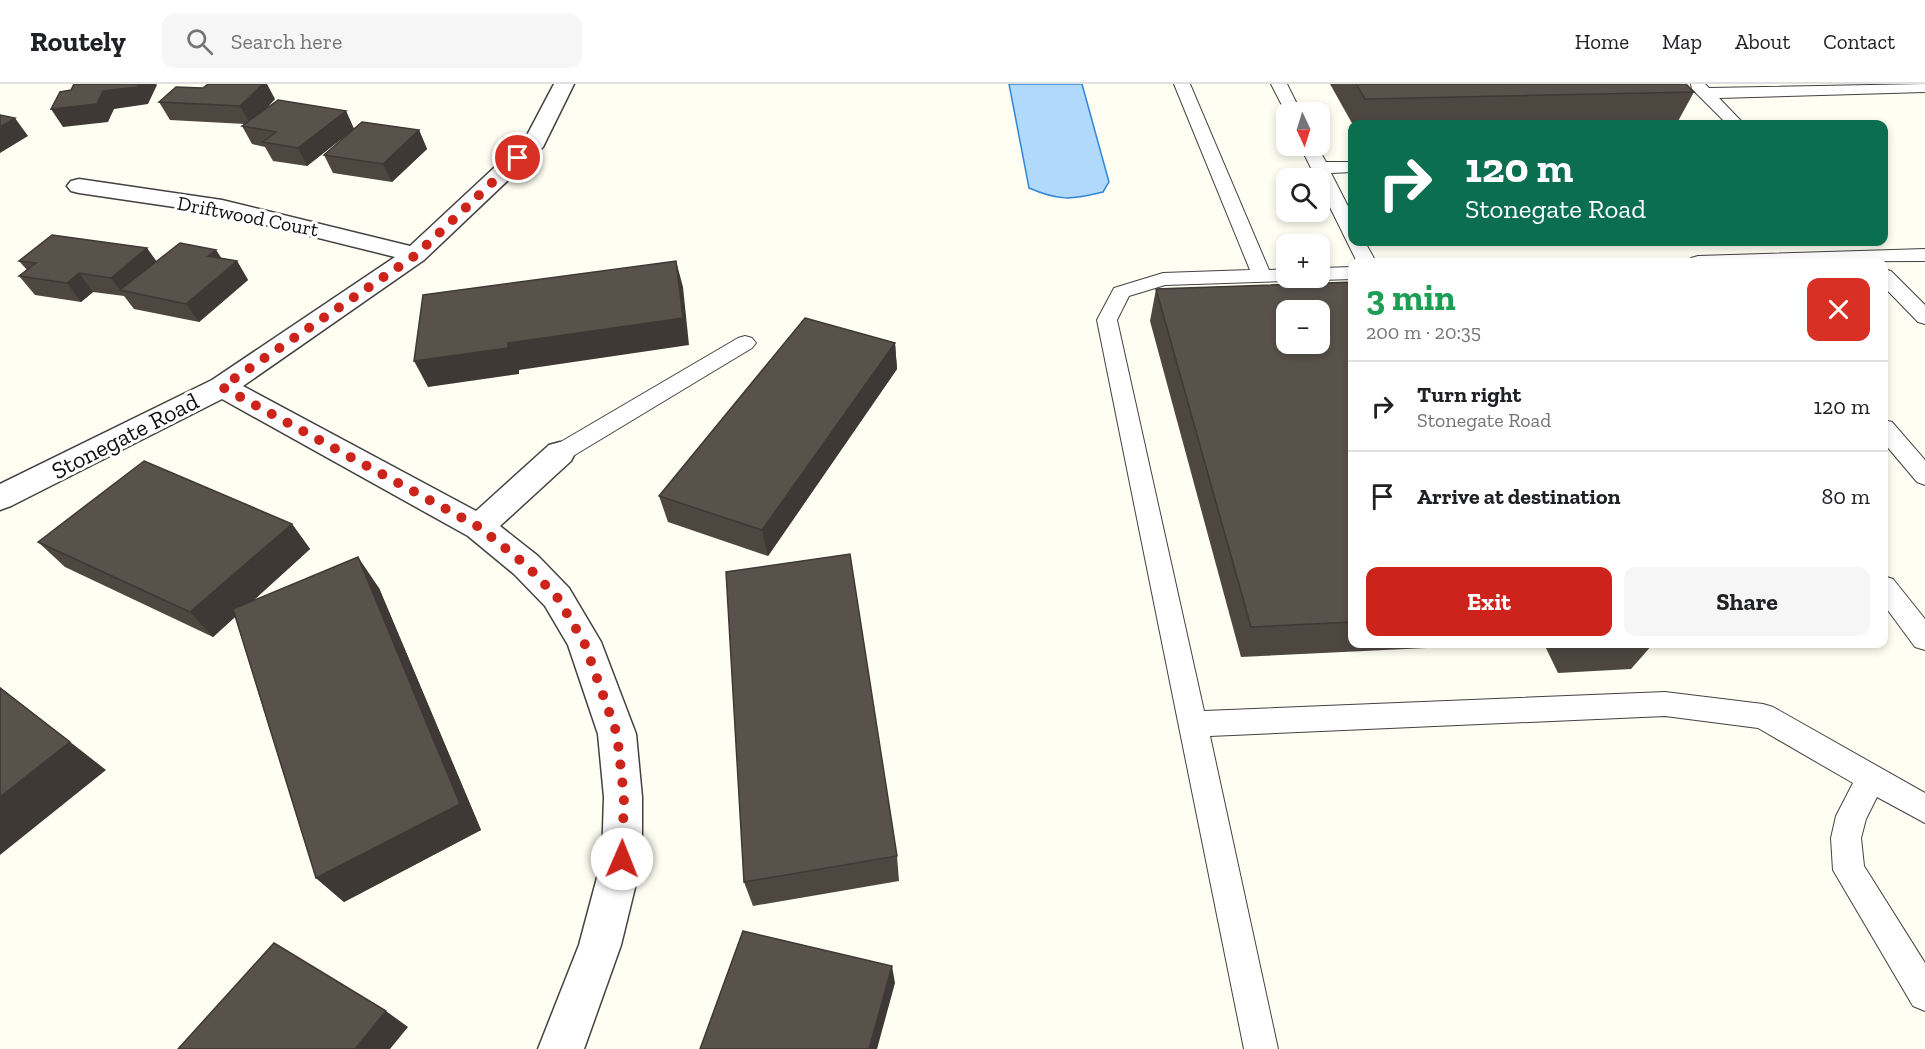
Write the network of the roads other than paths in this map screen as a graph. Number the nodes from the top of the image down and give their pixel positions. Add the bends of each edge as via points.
1 (564, 84) edge
2 (1182, 84) edge
3 (1279, 84) edge
4 (1781, 87) edge
5 (1925, 87) edge
6 (1700, 88) edge
7 (1288, 102) edge
8 (1732, 120) edge
9 (1314, 156) edge
10 (1348, 167) edge
11 (1320, 168) joint
12 (79, 186) dead end
13 (1330, 187) edge
14 (1348, 220) edge
15 (1855, 246) edge
16 (416, 255) junction
17 (1925, 255) edge
18 (1867, 258) edge
19 (1888, 258) edge
20 (1348, 273) edge
21 (1330, 274) edge
22 (1276, 275) edge
23 (1262, 276) junction
24 (1888, 279) edge
25 (1925, 317) edge
26 (745, 343) dead end
27 (222, 387) junction
28 (1888, 433) edge
29 (560, 453) joint
30 (1925, 476) edge
31 (0, 498) edge
32 (479, 527) junction
33 (1888, 590) edge
34 (1925, 639) edge
35 (1193, 724) junction
36 (1872, 778) junction
37 (1925, 809) edge
38 (1925, 994) edge
39 (561, 1049) edge
40 (1262, 1049) edge

1 - 16 street, Stonegate Road via 536,142
2 - 23 lane
3 - 7 lane
4 - 5 lane
4 - 6 lane
6 - 8 lane
9 - 11 lane
10 - 11 lane
12 - 16 street, Driftwood Court via 222,207
13 - 14 lane
15 - 18 lane
16 - 27 street, Stonegate Road
17 - 19 lane
20 - 21 lane
22 - 23 lane
23 - 35 lane via 1163,279 1121,292 1107,320
24 - 25 lane
26 - 29 lane
27 - 31 street, Stonegate Road
27 - 32 street
28 - 30 lane
29 - 32 street
32 - 39 street via 526,565 557,597 584,642 617,734 624,797 622,859 600,945
33 - 34 lane
35 - 36 lane via 1665,704 1763,716
35 - 40 lane
36 - 37 lane
36 - 38 lane via 1851,816 1846,838 1849,870

